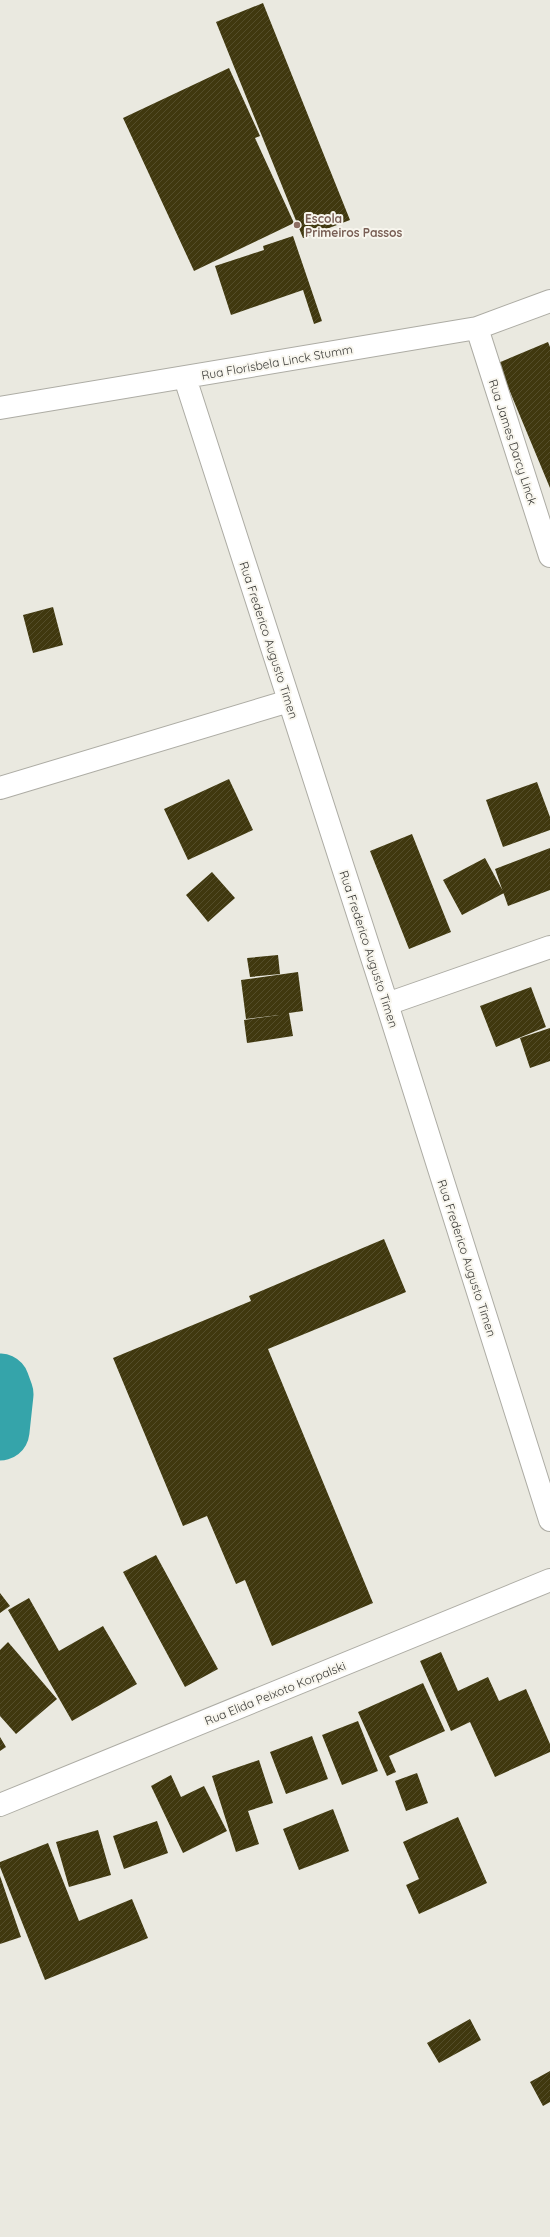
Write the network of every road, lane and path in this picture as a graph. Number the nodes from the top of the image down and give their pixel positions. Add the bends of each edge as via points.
1 (550, 301) edge
2 (477, 328) junction
3 (185, 378) junction
4 (0, 408) edge
5 (550, 556) edge
6 (289, 700) junction
7 (0, 788) edge
8 (550, 947) edge
9 (387, 1004) junction
10 (550, 1520) edge
11 (550, 1580) edge
12 (0, 1805) edge

1 - 2 street, Rua Florisbela Linck Stumm
2 - 3 street, Rua Florisbela Linck Stumm
2 - 5 street, Rua James Darcy Linck
3 - 4 street, Rua Florisbela Linck Stumm
3 - 6 street, Rua Frederico Augusto Timen
6 - 7 street
6 - 9 street, Rua Frederico Augusto Timen
8 - 9 street
9 - 10 street, Rua Frederico Augusto Timen
11 - 12 street, Rua Elida Peixoto Korpalski

